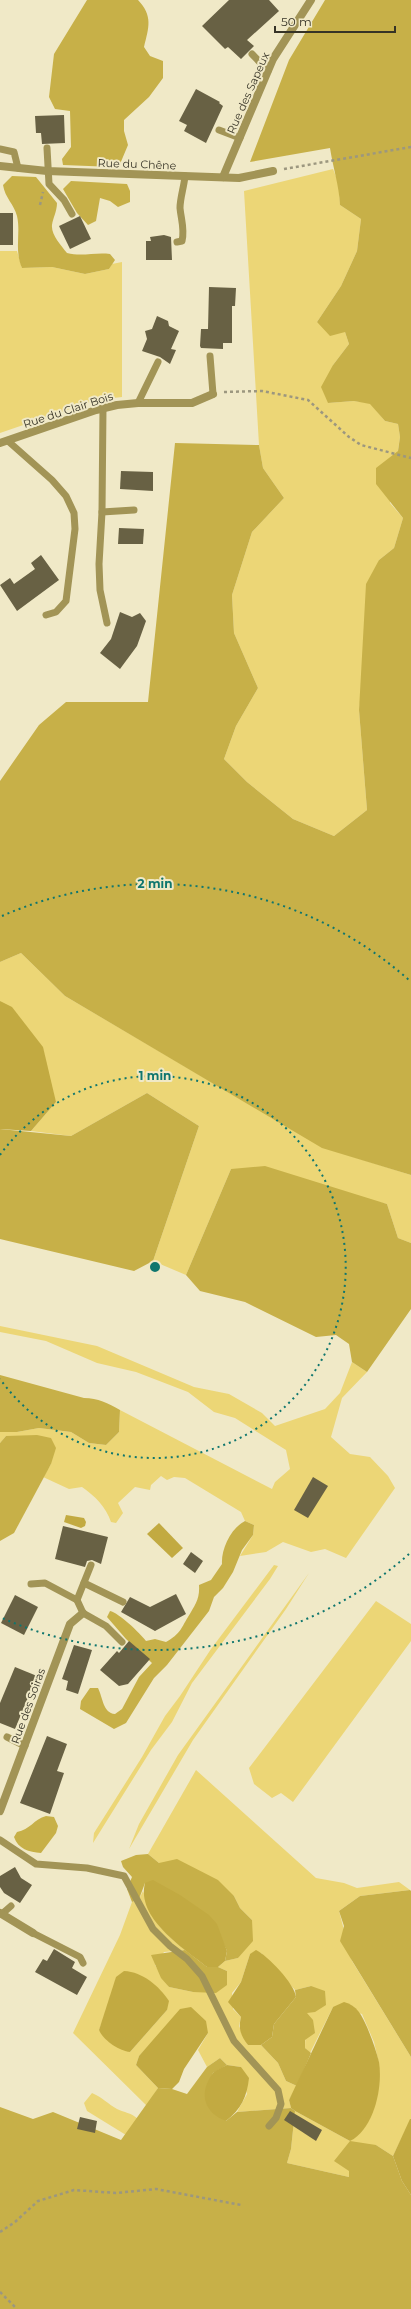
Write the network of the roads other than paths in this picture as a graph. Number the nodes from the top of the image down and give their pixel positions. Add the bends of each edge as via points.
1 (312, 0) edge
2 (252, 54) dead end
3 (268, 71) junction
4 (219, 130) dead end
5 (240, 138) junction
6 (47, 148) dead end
7 (0, 149) edge
8 (0, 166) edge
9 (18, 168) junction
10 (47, 171) junction
11 (274, 171) road end
12 (185, 176) junction
13 (223, 177) junction
14 (72, 214) dead end
15 (177, 242) dead end
16 (210, 356) dead end
17 (158, 362) dead end
18 (213, 394) joint
19 (138, 403) junction
20 (103, 408) junction
21 (4, 442) edge
22 (134, 510) dead end
23 (102, 512) junction
24 (46, 615) dead end
25 (107, 623) dead end
26 (91, 1565) dead end
27 (84, 1583) junction
28 (30, 1584) dead end
29 (77, 1600) junction
30 (123, 1602) dead end
31 (83, 1613) junction
32 (122, 1642) dead end
33 (7, 1737) dead end
34 (25, 1746) junction
35 (0, 1809) edge
36 (0, 1840) edge
37 (11, 1906) dead end
38 (1, 1914) edge
39 (33, 1933) joint
40 (83, 1963) dead end
41 (269, 2126) dead end

1 - 3 street, Rue des Sapeux via 273,59
2 - 3 lane
3 - 5 street, Rue des Sapeux
4 - 5 lane
5 - 13 street, Rue des Sapeux
6 - 10 lane
7 - 9 lane via 14,152
8 - 9 street, Rue du Chêne
9 - 10 street, Rue du Chêne
10 - 12 street, Rue du Chêne
10 - 14 lane via 49,184 64,200
11 - 13 street, Rue du Chêne via 238,178
12 - 13 street, Rue du Chêne
12 - 15 lane via 180,207 184,234 182,241
16 - 18 lane
17 - 19 lane
18 - 19 street, Rue du Clair Bois via 192,404
19 - 20 street, Rue du Clair Bois
20 - 21 street, Rue du Clair Bois
20 - 23 lane
21 - 24 lane via 52,480 66,496 74,513 75,529 66,601 56,612
22 - 23 lane
23 - 25 lane via 100,584
26 - 27 lane
27 - 29 lane
27 - 30 lane
28 - 29 lane via 45,1583
29 - 31 lane
31 - 32 lane via 106,1626
31 - 34 street, Rue des Soiras via 70,1624
33 - 34 lane
34 - 35 street, Rue des Soiras
36 - 41 lane via 36,1864 105,1870 120,1874 128,1881 153,1929 202,1976 234,2042 278,2090 282,2104
37 - 38 lane
38 - 39 street
39 - 40 lane via 80,1957

